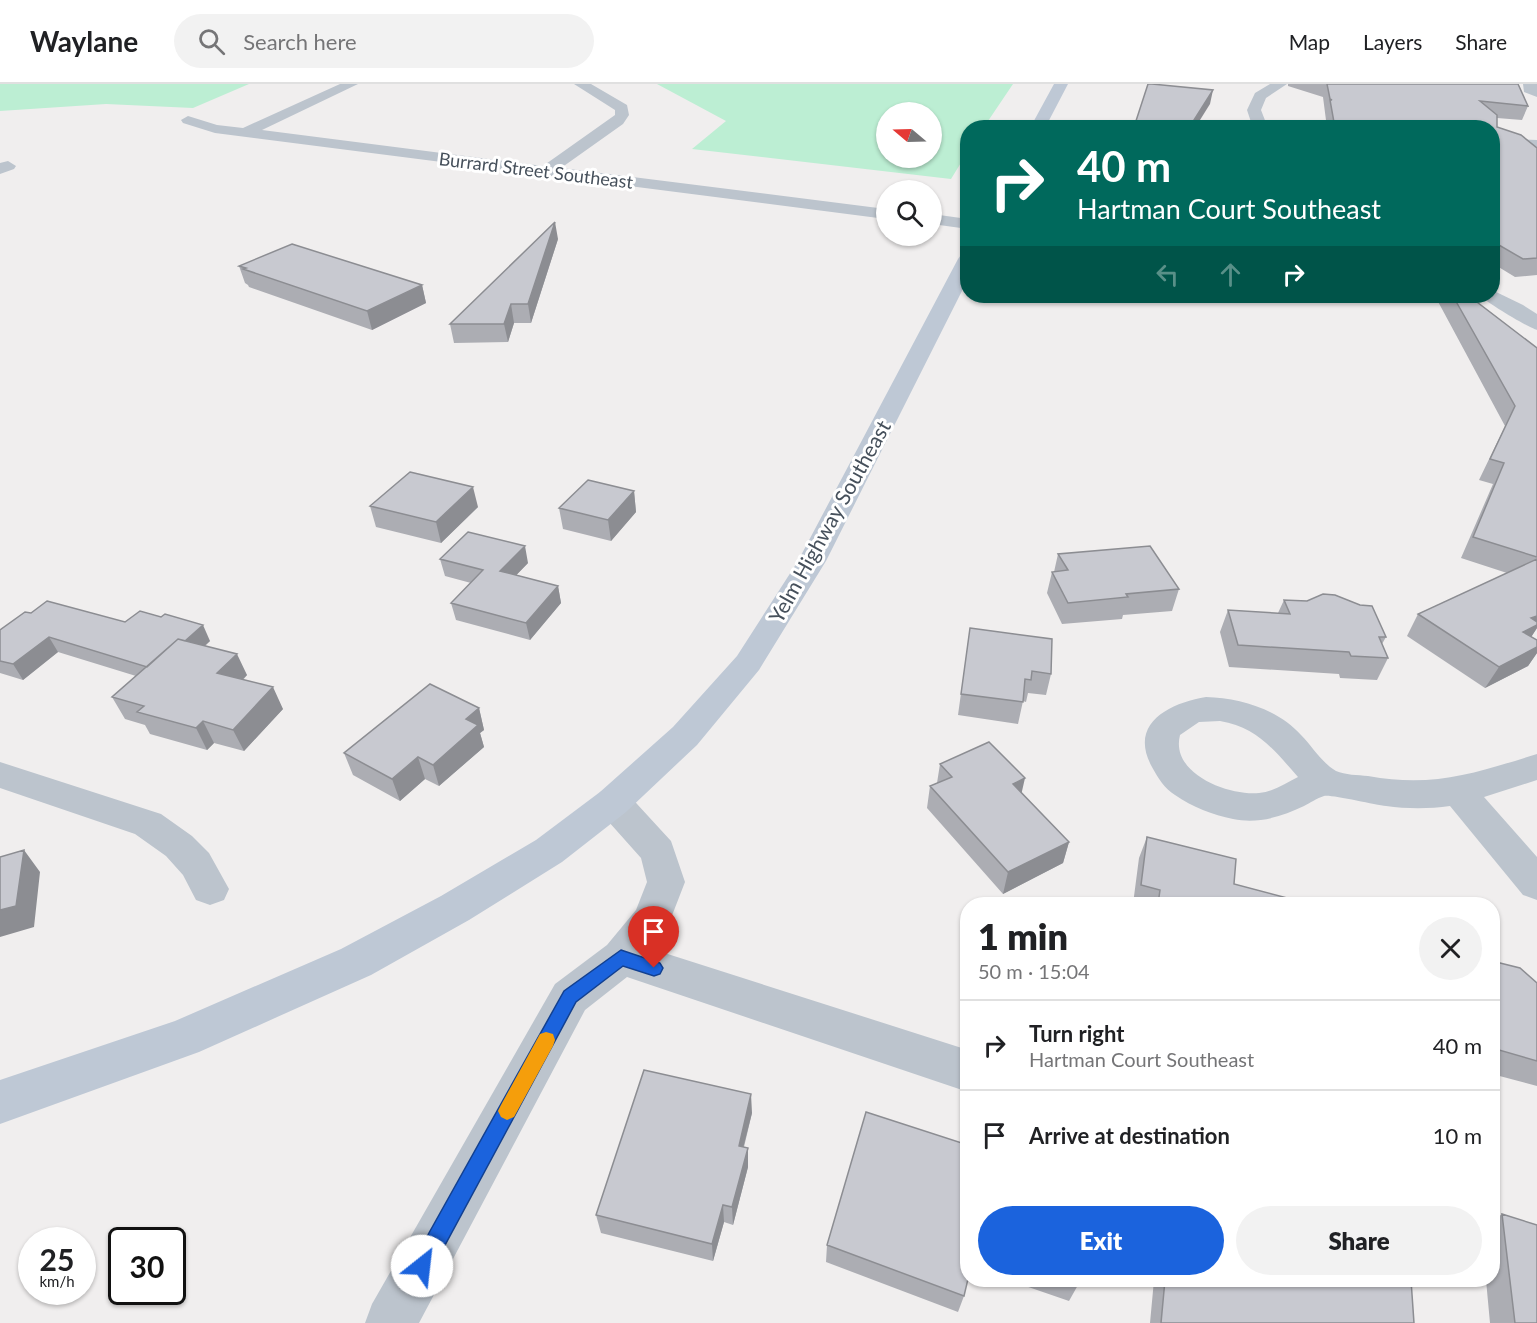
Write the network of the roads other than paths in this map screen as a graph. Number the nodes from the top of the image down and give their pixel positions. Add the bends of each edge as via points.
1 (351, 84) edge
2 (581, 84) edge
3 (1061, 84) edge
4 (1280, 84) edge
5 (1532, 84) edge
6 (1537, 93) edge
7 (188, 120) dead end
8 (1041, 120) edge
9 (1258, 120) edge
10 (244, 133) junction
11 (1500, 139) edge
12 (1512, 143) junction
13 (1537, 145) edge
14 (1500, 146) edge
15 (546, 171) junction
16 (876, 213) edge
17 (942, 220) edge
18 (960, 223) edge
19 (960, 274) edge
20 (1500, 299) edge
21 (1527, 308) edge
22 (1537, 324) edge
23 (1537, 767) edge
24 (0, 775) edge
25 (1324, 780) dead end
26 (1458, 791) junction
27 (613, 802) junction
28 (1537, 884) edge
29 (210, 889) dead end
30 (621, 957) junction
31 (960, 1068) edge
32 (0, 1102) edge
33 (391, 1323) edge

1 - 10 street
2 - 15 street via 622,108 622,115
3 - 8 main road
4 - 9 street via 1260,96 1254,110
5 - 6 street via 1529,89
7 - 10 street, Burrard Street Southeast
10 - 15 street, Burrard Street Southeast
11 - 12 street
12 - 13 street
12 - 14 street
15 - 16 street, Burrard Street Southeast
17 - 18 street
19 - 27 main road, Yelm Highway Southeast via 812,561 748,663 685,736
20 - 21 street
21 - 22 street
23 - 26 street
24 - 29 street via 148,824 179,846 196,864
25 - 26 street via 1366,790 1409,794
26 - 28 street
27 - 30 street via 658,852 666,882 652,919
27 - 32 main road, Yelm Highway Southeast via 549,851 356,962 184,1038
30 - 31 street
30 - 33 street via 570,997

